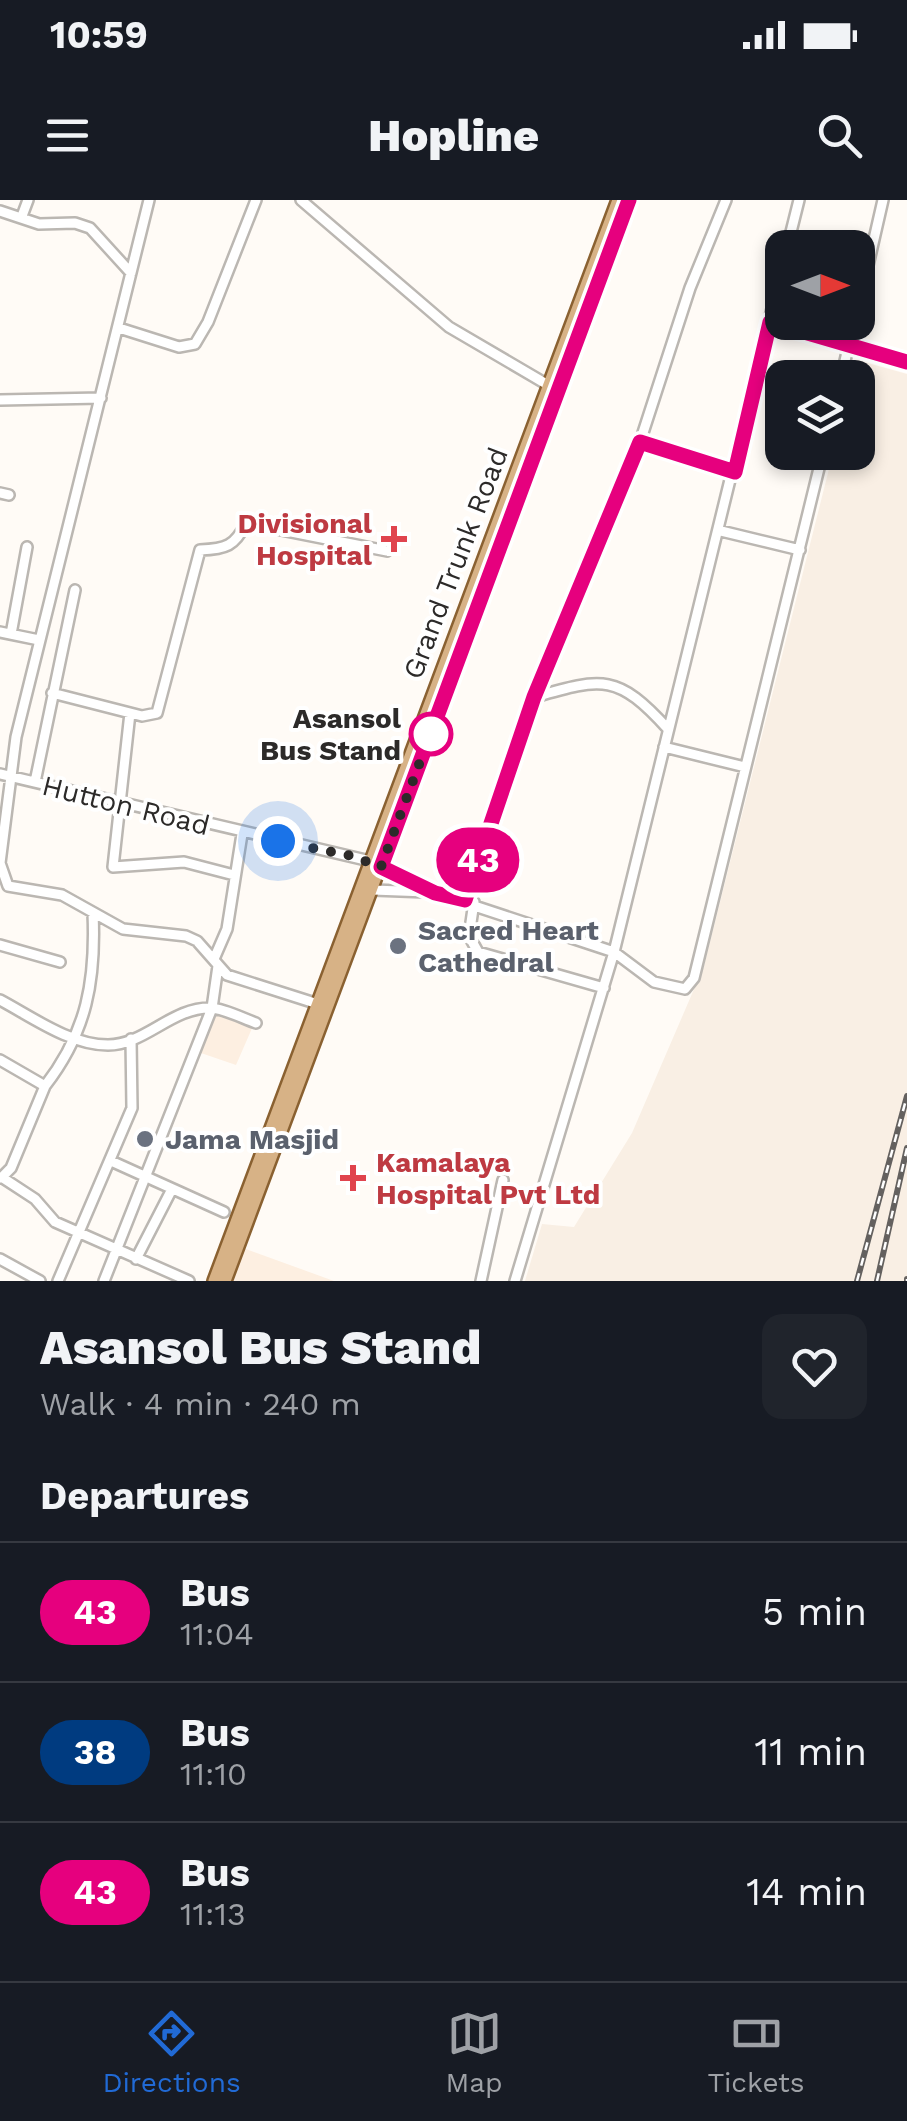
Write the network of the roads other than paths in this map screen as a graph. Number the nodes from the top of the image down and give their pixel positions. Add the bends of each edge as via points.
1 (28, 200) edge
2 (148, 200) edge
3 (256, 200) edge
4 (301, 200) edge
5 (618, 200) edge
6 (629, 200) edge
7 (726, 200) edge
8 (799, 200) edge
9 (883, 200) edge
10 (0, 211) edge
11 (22, 216) junction
12 (792, 230) edge
13 (875, 235) edge
14 (131, 273) junction
15 (119, 328) junction
16 (766, 340) edge
17 (835, 340) edge
18 (850, 340) edge
19 (849, 344) junction
20 (845, 360) edge
21 (907, 362) edge
22 (548, 385) junction
23 (100, 398) junction
24 (0, 400) edge
25 (640, 442) junction
26 (819, 470) edge
27 (735, 472) junction
28 (721, 531) junction
29 (26, 546) dead end
30 (800, 550) junction
31 (387, 551) dead end
32 (75, 590) dead end
33 (5, 633) edge
34 (39, 640) junction
35 (52, 692) junction
36 (534, 697) junction
37 (130, 713) junction
38 (668, 728) junction
39 (664, 747) junction
40 (745, 767) junction
41 (4, 775) edge
42 (35, 782) junction
43 (118, 800) junction
44 (242, 834) junction
45 (0, 863) edge
46 (375, 864) junction
47 (234, 875) junction
48 (373, 890) junction
49 (435, 893) junction
50 (469, 901) junction
51 (92, 914) junction
52 (0, 945) edge
53 (614, 952) junction
54 (60, 962) dead end
55 (216, 962) junction
56 (604, 988) junction
57 (0, 1000) edge
58 (318, 1004) junction
59 (212, 1008) junction
60 (256, 1022) dead end
61 (74, 1036) junction
62 (131, 1039) junction
63 (0, 1060) edge
64 (45, 1086) junction
65 (111, 1161) junction
66 (146, 1177) junction
67 (1, 1178) edge
68 (503, 1180) dead end
69 (172, 1189) junction
70 (224, 1212) dead end
71 (80, 1232) junction
72 (116, 1252) junction
73 (0, 1259) edge
74 (136, 1259) junction
75 (40, 1281) edge
76 (58, 1281) edge
77 (104, 1281) edge
78 (189, 1281) edge
79 (214, 1281) edge
80 (225, 1281) edge
81 (481, 1281) edge
82 (516, 1281) edge

1 - 11 street
2 - 14 street
3 - 15 street via 195,344 180,347
4 - 22 street via 449,328
5 - 22 main road, Grand Trunk Road
6 - 46 main road
7 - 25 street
8 - 12 street
9 - 13 street
10 - 11 street
11 - 14 street via 38,224 90,228
14 - 15 street
15 - 23 street
16 - 27 street
17 - 19 street
18 - 19 street
19 - 20 street
19 - 21 street
22 - 46 main road, Grand Trunk Road
23 - 24 street
23 - 34 street
25 - 27 street
25 - 36 street
26 - 30 street
27 - 28 street
28 - 30 street
28 - 38 street
29 - 33 street
30 - 40 street
31 - 37 street via 246,523 237,542 200,550 161,708 150,716
32 - 35 street
33 - 34 street
34 - 41 street
35 - 37 street
35 - 42 street
36 - 38 street via 607,682 637,696
36 - 50 street
37 - 43 street
38 - 39 street
39 - 40 street
39 - 53 street
40 - 53 street via 690,985 662,986
41 - 42 street, Hutton Road
41 - 45 street
42 - 43 street, Hutton Road
43 - 44 street, Hutton Road
43 - 47 street via 113,867 184,862
44 - 46 street, Hutton Road
44 - 47 street
45 - 51 street via 8,886 62,895
46 - 48 main road
46 - 49 street, Hutton Road
46 - 58 main road, Grand Trunk Road
47 - 55 street
48 - 49 street
48 - 80 main road
49 - 50 street
50 - 53 street
50 - 56 street via 470,936 478,952
51 - 55 street via 123,930 186,936
51 - 61 street via 95,971 87,1013
52 - 54 street
53 - 56 street
55 - 58 street via 239,981
55 - 59 street
56 - 82 street
57 - 61 street
58 - 79 main road, Grand Trunk Road
59 - 60 street
59 - 62 street via 168,1019
59 - 66 street
61 - 62 street via 107,1045
61 - 64 street
62 - 65 street via 134,1096
63 - 64 street
64 - 67 street
65 - 66 street
65 - 71 street
66 - 69 street
66 - 72 street
67 - 71 street via 35,1199 55,1222
68 - 81 street
69 - 70 street
69 - 74 street
71 - 72 street
71 - 76 street
72 - 74 street
72 - 77 street
73 - 75 street
74 - 78 street

